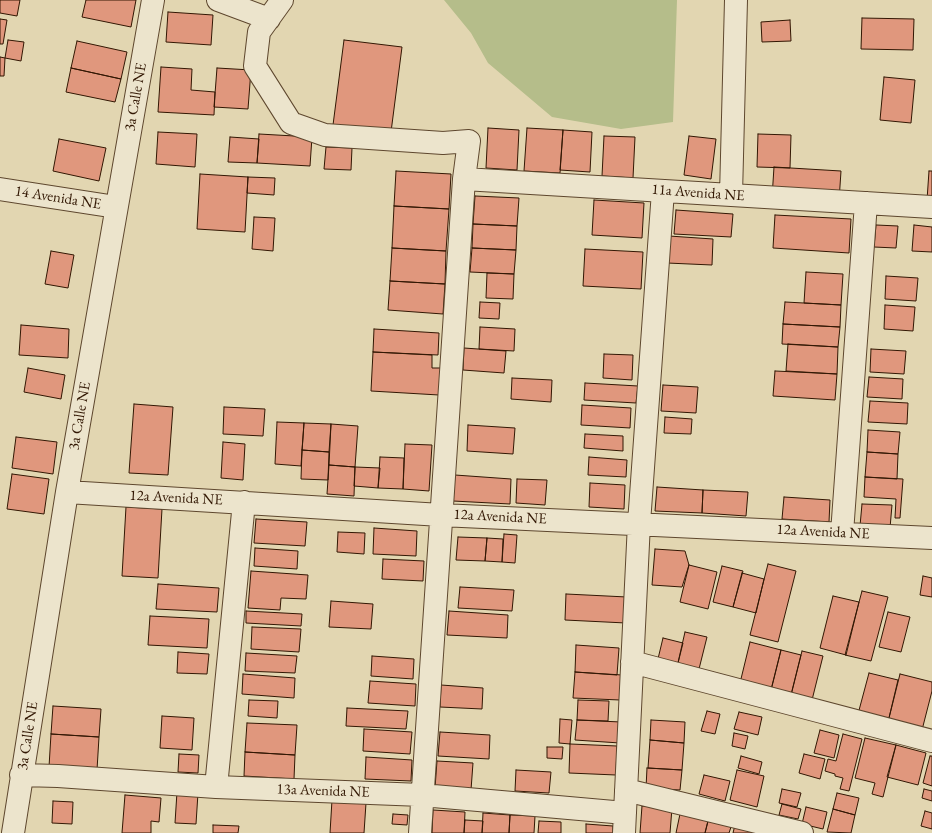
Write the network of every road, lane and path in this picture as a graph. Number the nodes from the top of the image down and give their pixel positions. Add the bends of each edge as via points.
1 (153, 0) edge
2 (218, 0) edge
3 (282, 0) edge
4 (736, 0) edge
5 (269, 19) junction
6 (464, 179) junction
7 (0, 189) edge
8 (663, 191) junction
9 (731, 195) junction
10 (866, 203) junction
11 (932, 206) edge
12 (116, 207) junction
13 (67, 492) junction
14 (244, 502) junction
15 (441, 515) junction
16 (638, 524) junction
17 (842, 533) junction
18 (932, 538) edge
19 (632, 662) junction
20 (932, 741) edge
21 (22, 775) junction
22 (216, 787) junction
23 (626, 790) junction
24 (422, 795) junction
25 (624, 823) edge
26 (13, 833) edge
27 (420, 833) edge
28 (802, 833) edge

1 - 12 street, 3a Calle NE
2 - 5 street
3 - 5 street
4 - 9 street
5 - 6 street via 259,32 255,66 291,123 325,135 443,143 470,141
6 - 8 street, 11a Avenida NE
6 - 15 street
7 - 12 street, 14 Avenida NE
8 - 9 street, 11a Avenida NE
8 - 16 street
9 - 10 street, 11a Avenida NE
10 - 11 street, 11a Avenida NE
10 - 17 street
12 - 13 street, 3a Calle NE
13 - 14 street, 12a Avenida NE
13 - 21 street, 3a Calle NE
14 - 15 street, 12a Avenida NE
14 - 22 street
15 - 16 street, 12a Avenida NE
15 - 24 street
16 - 17 street, 12a Avenida NE
16 - 19 street
17 - 18 street, 12a Avenida NE
19 - 20 street
19 - 23 street
21 - 22 street, 13a Avenida NE
21 - 26 street, 3a Calle NE
22 - 24 street, 13a Avenida NE
23 - 25 street
23 - 28 street
24 - 25 street, 13a Avenida NE
24 - 27 street

